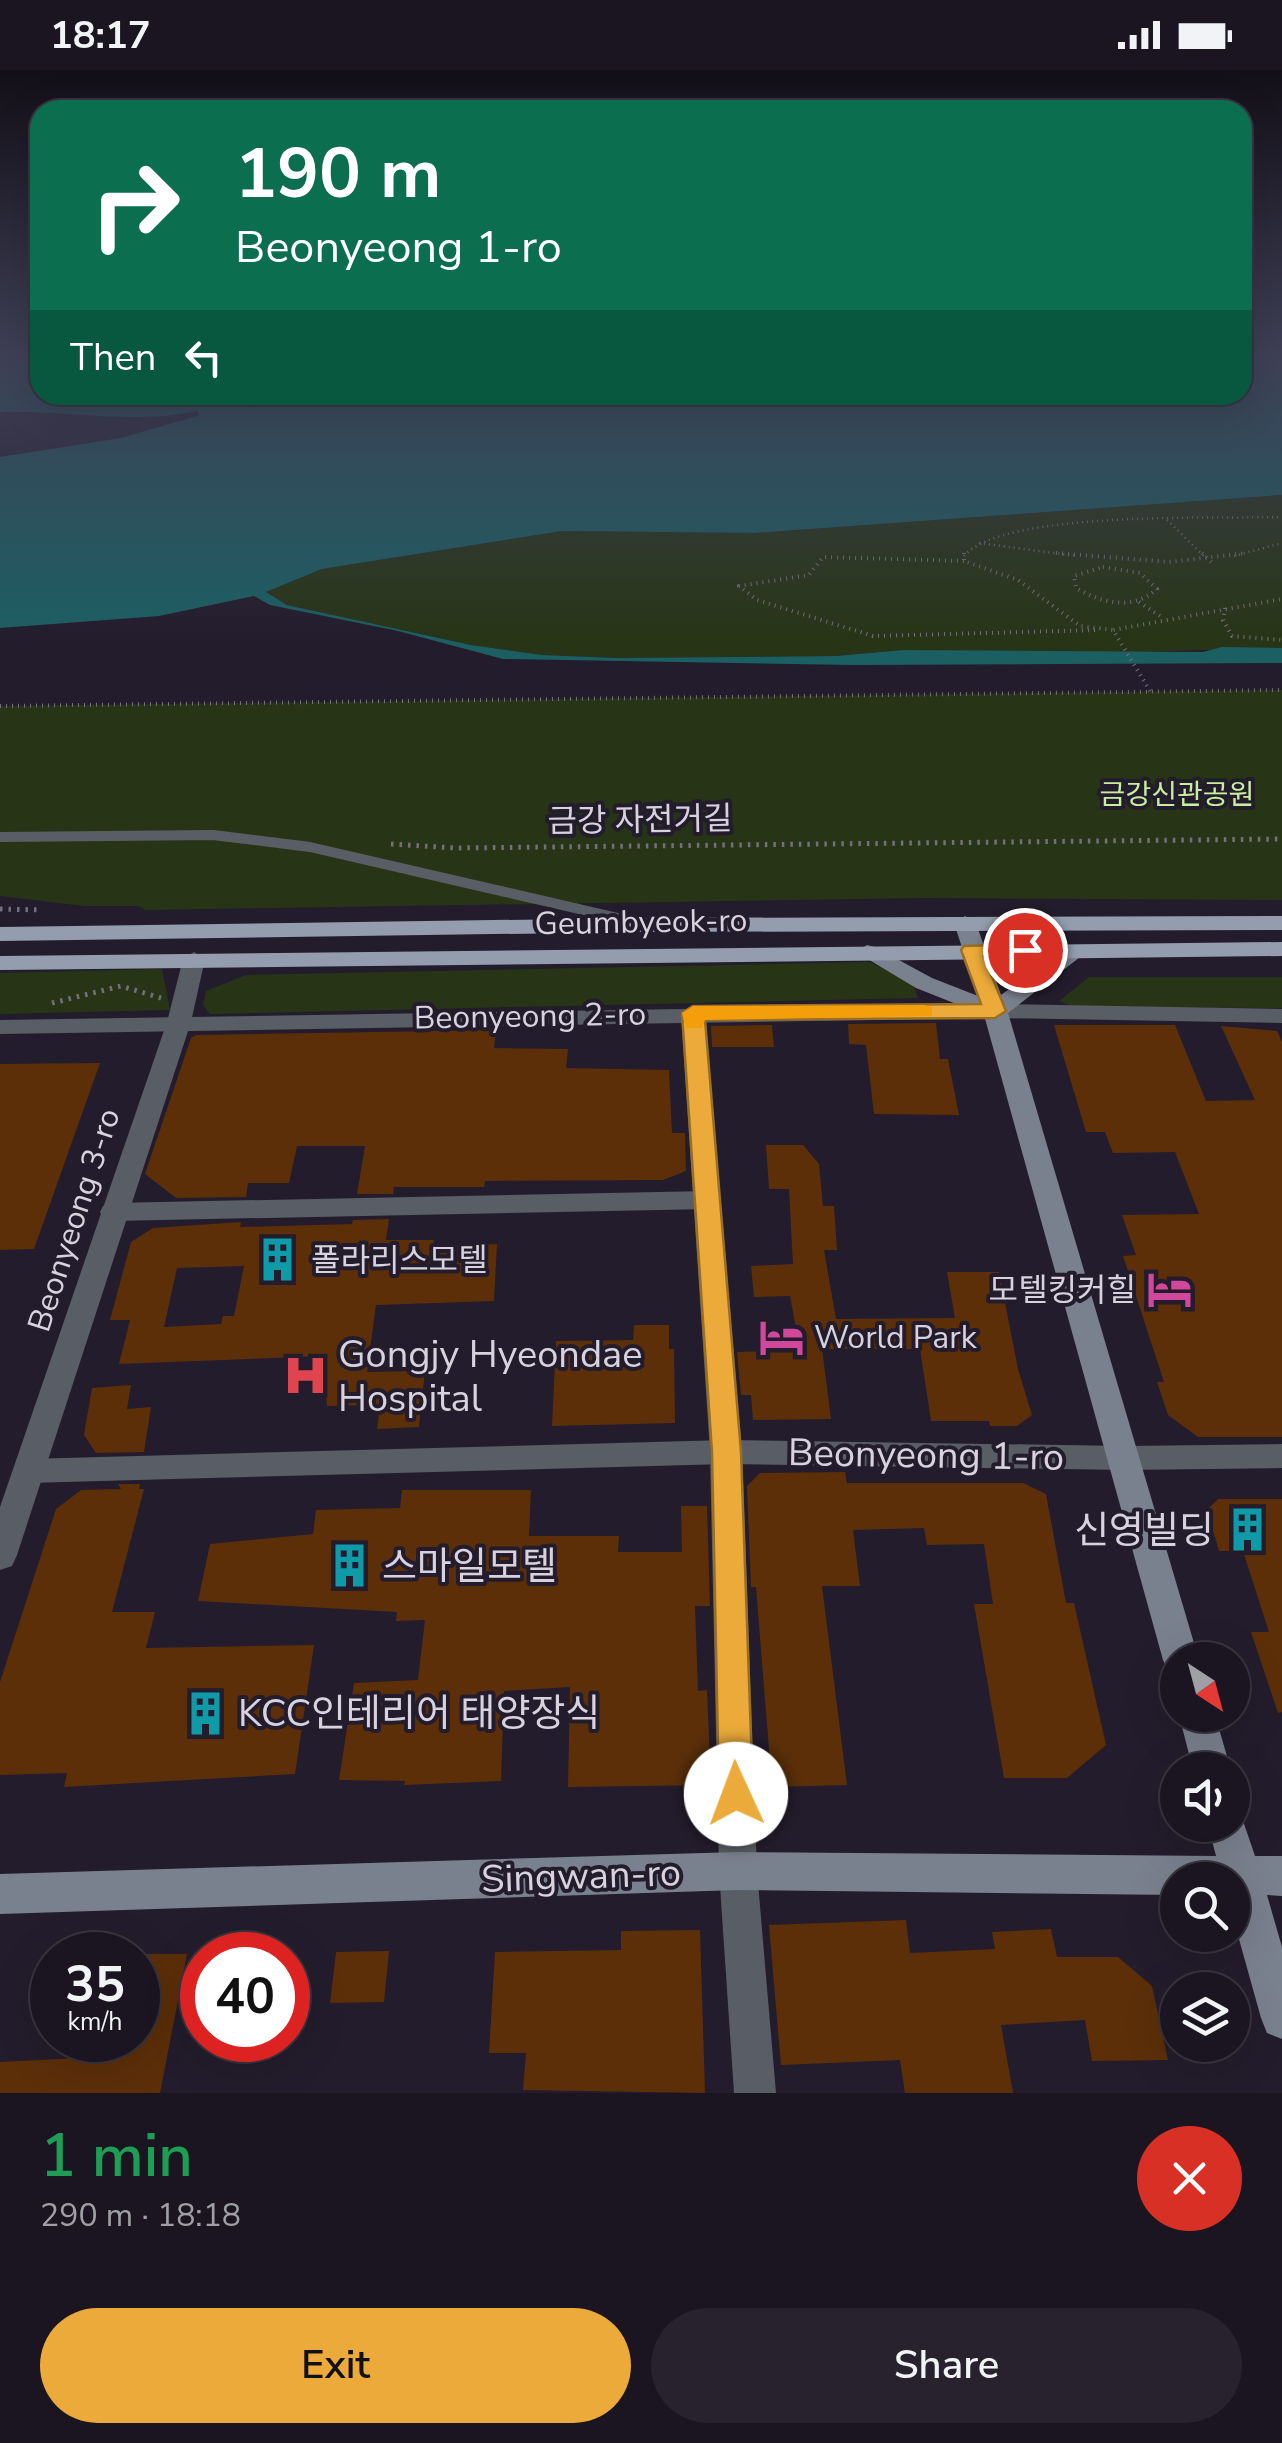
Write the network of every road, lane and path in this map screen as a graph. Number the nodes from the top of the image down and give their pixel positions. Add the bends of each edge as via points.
1 (1282, 517) edge
2 (1166, 518) junction
3 (976, 543) junction
4 (1282, 543) edge
5 (1104, 558) junction
6 (964, 561) junction
7 (1212, 562) junction
8 (1103, 567) junction
9 (1281, 599) edge
10 (1138, 601) junction
11 (1225, 608) junction
12 (1166, 620) junction
13 (1097, 630) junction
14 (1113, 630) junction
15 (1282, 640) edge
16 (1282, 690) edge
17 (1150, 691) junction
18 (0, 706) edge
19 (0, 837) edge
20 (1282, 838) edge
21 (380, 842) dead end
22 (1282, 924) edge
23 (644, 925) junction
24 (0, 934) edge
25 (968, 937) junction
26 (1078, 950) junction
27 (1282, 950) edge
28 (867, 952) junction
29 (194, 960) junction
30 (0, 962) edge
31 (47, 1005) dead end
32 (172, 1010) junction
33 (995, 1011) junction
34 (693, 1013) junction
35 (1282, 1016) edge
36 (0, 1027) edge
37 (709, 1200) junction
38 (112, 1212) junction
39 (726, 1452) junction
40 (1282, 1456) edge
41 (1126, 1458) junction
42 (28, 1471) junction
43 (0, 1555) edge
44 (1177, 1642) edge
45 (738, 1871) junction
46 (1160, 1875) edge
47 (1250, 1876) edge
48 (1282, 1876) edge
49 (0, 1894) edge
50 (1250, 1904) edge
51 (1282, 2018) edge
52 (755, 2093) edge

1 - 2 path
2 - 3 path via 1066,526
2 - 7 path
3 - 5 path
3 - 6 path
4 - 7 path
5 - 7 path
5 - 8 path
6 - 13 path via 1018,580 1080,626
6 - 13 path via 823,557 809,575 739,586 758,600 874,636
8 - 10 path via 1140,573 1155,583 1154,594
8 - 10 path via 1074,576 1076,588 1096,598
9 - 11 path
10 - 12 path
11 - 12 path
11 - 15 path via 1222,620 1232,636
12 - 14 path
13 - 14 path
14 - 17 path
16 - 17 path
17 - 18 path
19 - 23 lane via 213,834 310,848
20 - 21 path, 금강 자전거길 via 472,848
22 - 25 main road, Geumbyeok-ro
23 - 24 main road, Geumbyeok-ro
23 - 25 main road, Geumbyeok-ro
25 - 26 main road, Geumbyeok-ro
25 - 28 main road, Geumbyeok-ro
25 - 33 main road
26 - 27 main road, Geumbyeok-ro
26 - 33 main road
28 - 29 main road, Geumbyeok-ro
28 - 33 main road
29 - 30 main road, Geumbyeok-ro
29 - 32 street, Beonyeong 3-ro
31 - 32 path via 121,986
32 - 34 street, Beonyeong 2-ro
32 - 36 street
32 - 38 street, Beonyeong 3-ro
33 - 34 street
33 - 35 street
33 - 41 main road
34 - 37 street, Beonyeong 2-ro
37 - 38 street
37 - 39 street, Beonyeong 2-ro
38 - 42 street, Beonyeong 3-ro
39 - 41 street, Beonyeong 1-ro
39 - 42 street
39 - 45 street, Beonyeong 2-ro
40 - 41 street, Beonyeong 1-ro
41 - 44 main road
42 - 43 street, Beonyeong 3-ro
45 - 46 main road, Singwan-ro
45 - 49 main road, Singwan-ro
45 - 52 street, Beonyeong 2-ro
47 - 48 main road, Singwan-ro
50 - 51 main road

